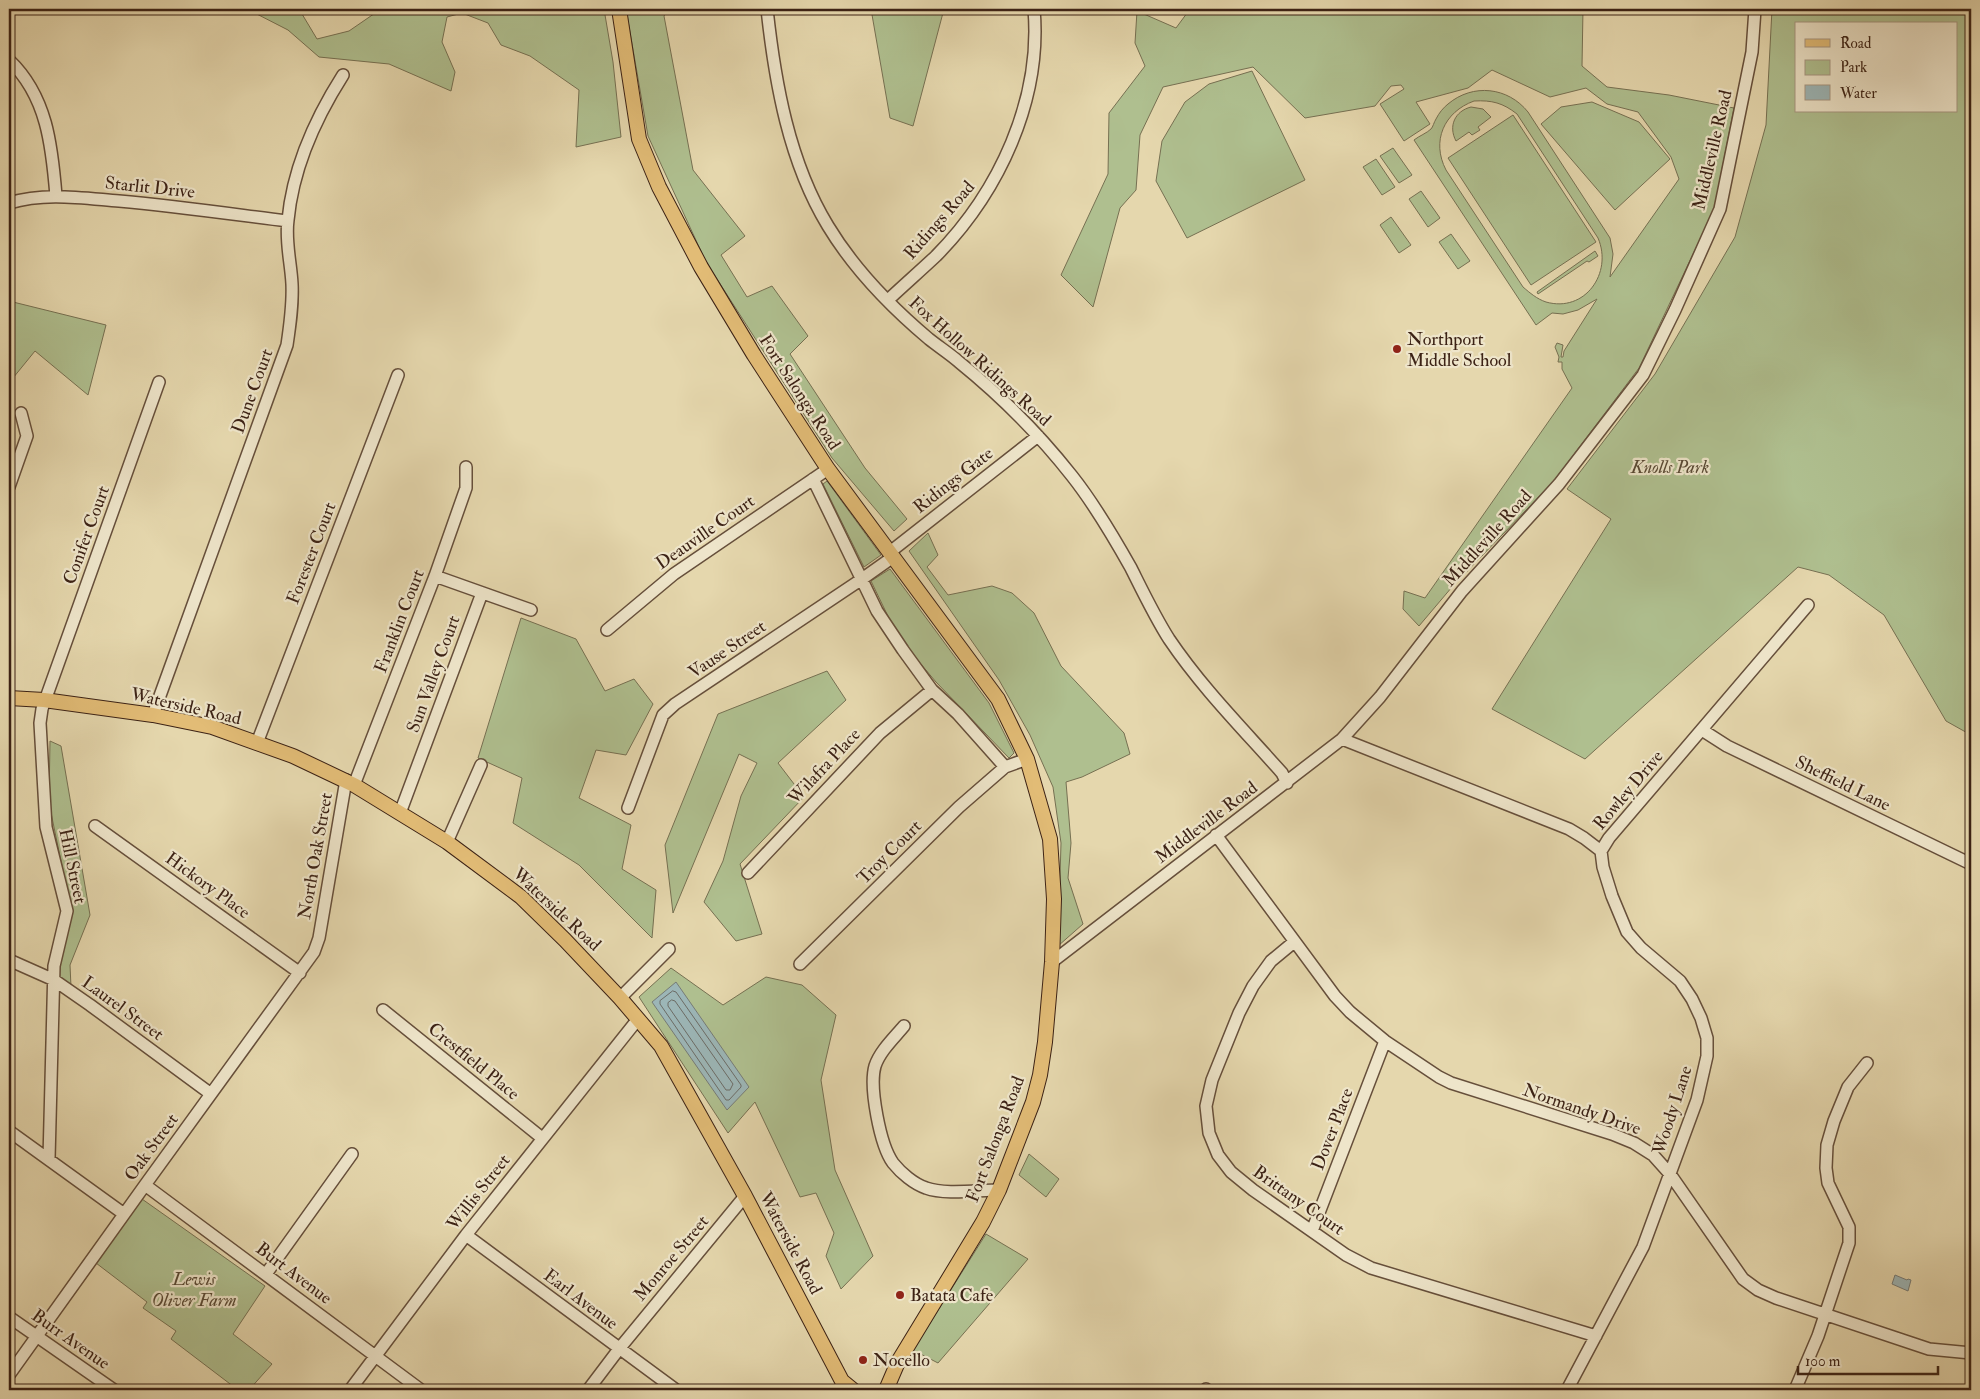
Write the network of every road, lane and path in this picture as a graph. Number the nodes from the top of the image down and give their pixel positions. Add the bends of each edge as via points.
1 (619, 9) edge
2 (767, 9) edge
3 (1034, 9) edge
4 (1755, 9) edge
5 (9, 60) edge
6 (343, 75) dead end
7 (56, 196) junction
8 (9, 203) edge
9 (287, 221) junction
10 (888, 300) junction
11 (398, 375) dead end
12 (159, 382) dead end
13 (21, 413) dead end
14 (1038, 436) junction
15 (466, 468) dead end
16 (828, 469) junction
17 (813, 479) junction
18 (9, 487) edge
19 (891, 554) junction
20 (435, 576) junction
21 (862, 579) junction
22 (482, 593) junction
23 (1808, 605) dead end
24 (532, 610) dead end
25 (606, 630) dead end
26 (932, 690) junction
27 (9, 698) edge
28 (44, 700) junction
29 (154, 715) junction
30 (1702, 730) junction
31 (1342, 739) junction
32 (257, 743) junction
33 (1027, 759) junction
34 (481, 765) dead end
35 (1005, 767) junction
36 (350, 783) junction
37 (1287, 783) junction
38 (628, 808) dead end
39 (400, 813) junction
40 (96, 826) dead end
41 (1216, 835) junction
42 (447, 842) junction
43 (1601, 851) junction
44 (1971, 864) edge
45 (748, 874) dead end
46 (319, 938) joint
47 (1294, 942) junction
48 (669, 949) dead end
49 (9, 960) edge
50 (1052, 962) junction
51 (800, 964) dead end
52 (300, 973) junction
53 (54, 980) junction
54 (620, 998) junction
55 (383, 1010) dead end
56 (638, 1019) junction
57 (904, 1026) dead end
58 (1385, 1041) junction
59 (1867, 1063) dead end
60 (211, 1094) junction
61 (9, 1131) edge
62 (542, 1138) junction
63 (352, 1154) dead end
64 (49, 1159) junction
65 (1670, 1174) junction
66 (145, 1185) junction
67 (999, 1190) junction
68 (746, 1196) junction
69 (124, 1214) junction
70 (1312, 1230) junction
71 (466, 1235) junction
72 (266, 1274) junction
73 (1826, 1314) junction
74 (9, 1317) edge
75 (1596, 1336) junction
76 (37, 1337) junction
77 (619, 1349) junction
78 (1971, 1353) edge
79 (375, 1356) junction
80 (9, 1375) edge
81 (114, 1390) edge
82 (350, 1390) edge
83 (421, 1390) edge
84 (588, 1390) edge
85 (676, 1390) edge
86 (853, 1390) edge
87 (886, 1390) edge
88 (1567, 1390) edge
89 (1795, 1390) edge

1 - 16 main road, Fort Salonga Road via 639,139 659,187 701,267
2 - 10 street, Fox Hollow Ridings Road via 779,92 789,134 814,198 846,251
3 - 10 street, Ridings Road via 1030,82 1007,155 968,218 936,255
4 - 31 street, Middleville Road via 1752,52 1720,209 1676,310 1643,375 1559,484 1462,591 1380,697
5 - 7 street via 28,82 40,104 49,133
6 - 9 street, Dune Court via 302,156
7 - 8 street, Starlit Drive via 25,198
7 - 9 street, Starlit Drive
9 - 29 street, Dune Court via 292,285 287,345
10 - 14 street, Fox Hollow Ridings Road via 930,340 986,385
11 - 32 street, Forester Court
12 - 28 street, Conifer Court
13 - 18 street via 27,436
14 - 19 street, Ridings Gate
14 - 37 street, Fox Hollow Ridings Road via 1096,507 1168,637 1188,665 1282,773
15 - 20 street, Franklin Court via 466,488
16 - 17 street, Deauville Court
16 - 19 main road, Fort Salonga Road
17 - 21 street
17 - 25 street, Deauville Court via 674,574
19 - 21 street, Vause Street
19 - 33 main road, Fort Salonga Road via 998,699
20 - 22 street
20 - 36 street, Franklin Court
21 - 26 street via 878,611
21 - 38 street, Vause Street via 669,710 663,716
22 - 24 street
22 - 39 street, Sun Valley Court
23 - 30 street, Rowley Drive
26 - 35 street
26 - 45 street, Wilafra Place via 880,732
27 - 28 main road, Waterside Road
28 - 29 main road, Waterside Road
28 - 53 street, Hill Street via 40,723 46,827 67,911 54,966
29 - 32 main road, Waterside Road via 212,727
30 - 43 street, Rowley Drive
30 - 44 street, Sheffield Lane via 1727,746
31 - 37 street, Middleville Road
31 - 43 street, Rowley Drive via 1569,829
32 - 36 main road, Waterside Road
33 - 35 street
33 - 50 main road, Fort Salonga Road via 1050,839 1054,899
34 - 42 street
35 - 51 street, Troy Court via 959,806
36 - 39 main road, Waterside Road
36 - 46 street, North Oak Street
37 - 41 street, Middleville Road
39 - 42 main road, Waterside Road
40 - 52 street, Hickory Place
41 - 47 street, Normandy Drive
41 - 50 street, Middleville Road
42 - 54 main road, Waterside Road via 521,897
43 - 65 street, Woody Lane via 1612,896 1627,932 1680,981 1701,1018 1707,1038 1707,1056 1697,1100
46 - 52 street, Oak Street
47 - 58 street, Normandy Drive via 1334,996
47 - 70 street, Brittany Court via 1267,968 1239,1012 1212,1080 1206,1106 1209,1132 1218,1154 1231,1172
48 - 54 street
49 - 53 street, Laurel Street
50 - 67 main road, Fort Salonga Road via 1040,1075
52 - 60 street, Oak Street
53 - 60 street, Laurel Street
53 - 64 street, Hill Street
54 - 56 main road, Waterside Road
55 - 62 street, Crestfield Place
56 - 62 street, Willis Street
56 - 68 main road, Waterside Road via 661,1046
57 - 67 street via 875,1066 872,1088 883,1141 892,1162 907,1178 926,1188 944,1191
58 - 65 street, Normandy Drive via 1451,1083 1634,1143 1653,1155
58 - 70 street, Dover Place
59 - 73 street via 1848,1087 1827,1145 1828,1182 1849,1227 1847,1251
60 - 66 street, Oak Street
61 - 64 street
62 - 71 street, Willis Street
63 - 72 street
64 - 69 street
65 - 73 street, Normandy Drive via 1743,1279 1776,1298
65 - 75 street, Woody Lane via 1643,1247
66 - 69 street, Oak Street
66 - 72 street, Burt Avenue
67 - 87 main road, Fort Salonga Road via 898,1362
68 - 77 street, Monroe Street
68 - 86 main road, Waterside Road via 842,1381
69 - 76 street, Oak Street
70 - 75 street, Brittany Court via 1371,1268
71 - 77 street, Earl Avenue
71 - 79 street, Willis Street
72 - 79 street, Burt Avenue
73 - 78 street, Normandy Drive via 1929,1349
73 - 89 street
74 - 76 street, Burr Avenue
75 - 88 street, Woody Lane
76 - 80 street, Oak Street
76 - 81 street, Burr Avenue
77 - 84 street, Monroe Street
77 - 85 street, Earl Avenue
79 - 82 street, Willis Street
79 - 83 street, Burt Avenue

